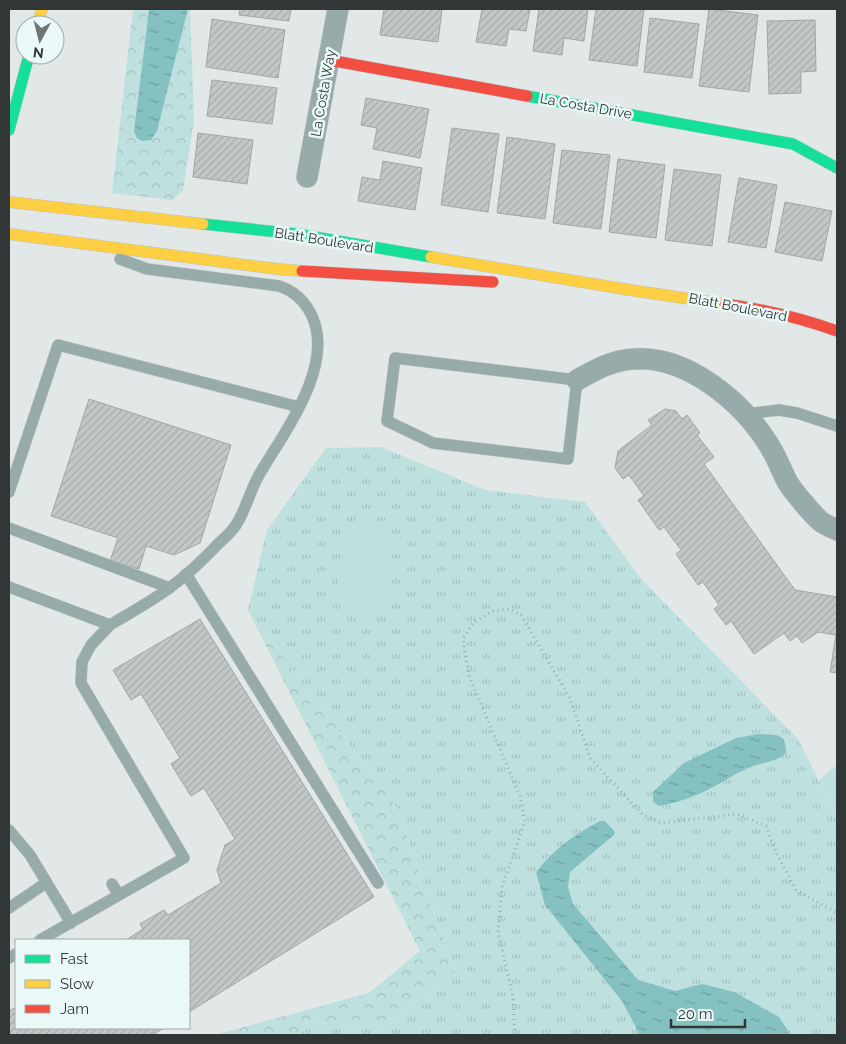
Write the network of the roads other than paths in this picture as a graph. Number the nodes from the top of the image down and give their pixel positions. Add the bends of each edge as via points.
1 (338, 9) edge
2 (329, 60) junction
3 (26, 65) edge
4 (9, 130) edge
5 (837, 168) edge
6 (307, 177) dead end
7 (9, 202) edge
8 (9, 234) edge
9 (77, 243) junction
10 (636, 290) junction
11 (837, 331) edge
12 (577, 380) junction
13 (299, 406) junction
14 (745, 414) junction
15 (837, 426) edge
16 (9, 492) edge
17 (9, 528) edge
18 (837, 530) edge
19 (186, 574) junction
20 (9, 587) edge
21 (170, 588) junction
22 (110, 625) junction
23 (9, 830) edge
24 (46, 883) junction
25 (378, 883) dead end
26 (112, 884) dead end
27 (119, 895) junction
28 (9, 908) edge
29 (71, 923) junction
30 (42, 939) edge

1 - 2 street, La Costa Way
2 - 5 street, La Costa Drive via 793,144
2 - 6 street, La Costa Way
3 - 4 street
7 - 10 street, Blatt Boulevard via 297,234
8 - 9 street, Blatt Boulevard
9 - 10 street, Blatt Boulevard via 276,270
9 - 13 lane via 147,269 279,286 292,291 308,308 316,326 318,348 314,372
10 - 11 street, Blatt Boulevard via 749,307
12 - 12 lane via 395,358 387,421 434,443 568,458
12 - 14 street via 603,365 634,359 661,361 704,378
13 - 16 lane via 58,345
13 - 19 lane via 251,489 239,521
14 - 15 lane via 779,410
14 - 18 street via 767,442 789,485 822,522
17 - 21 lane
19 - 21 lane
19 - 25 lane
20 - 22 lane
21 - 22 lane
22 - 27 lane via 91,645 82,662 81,682 184,858
23 - 24 lane via 30,855
24 - 28 lane
24 - 29 lane
26 - 27 lane
27 - 29 lane
29 - 30 lane

